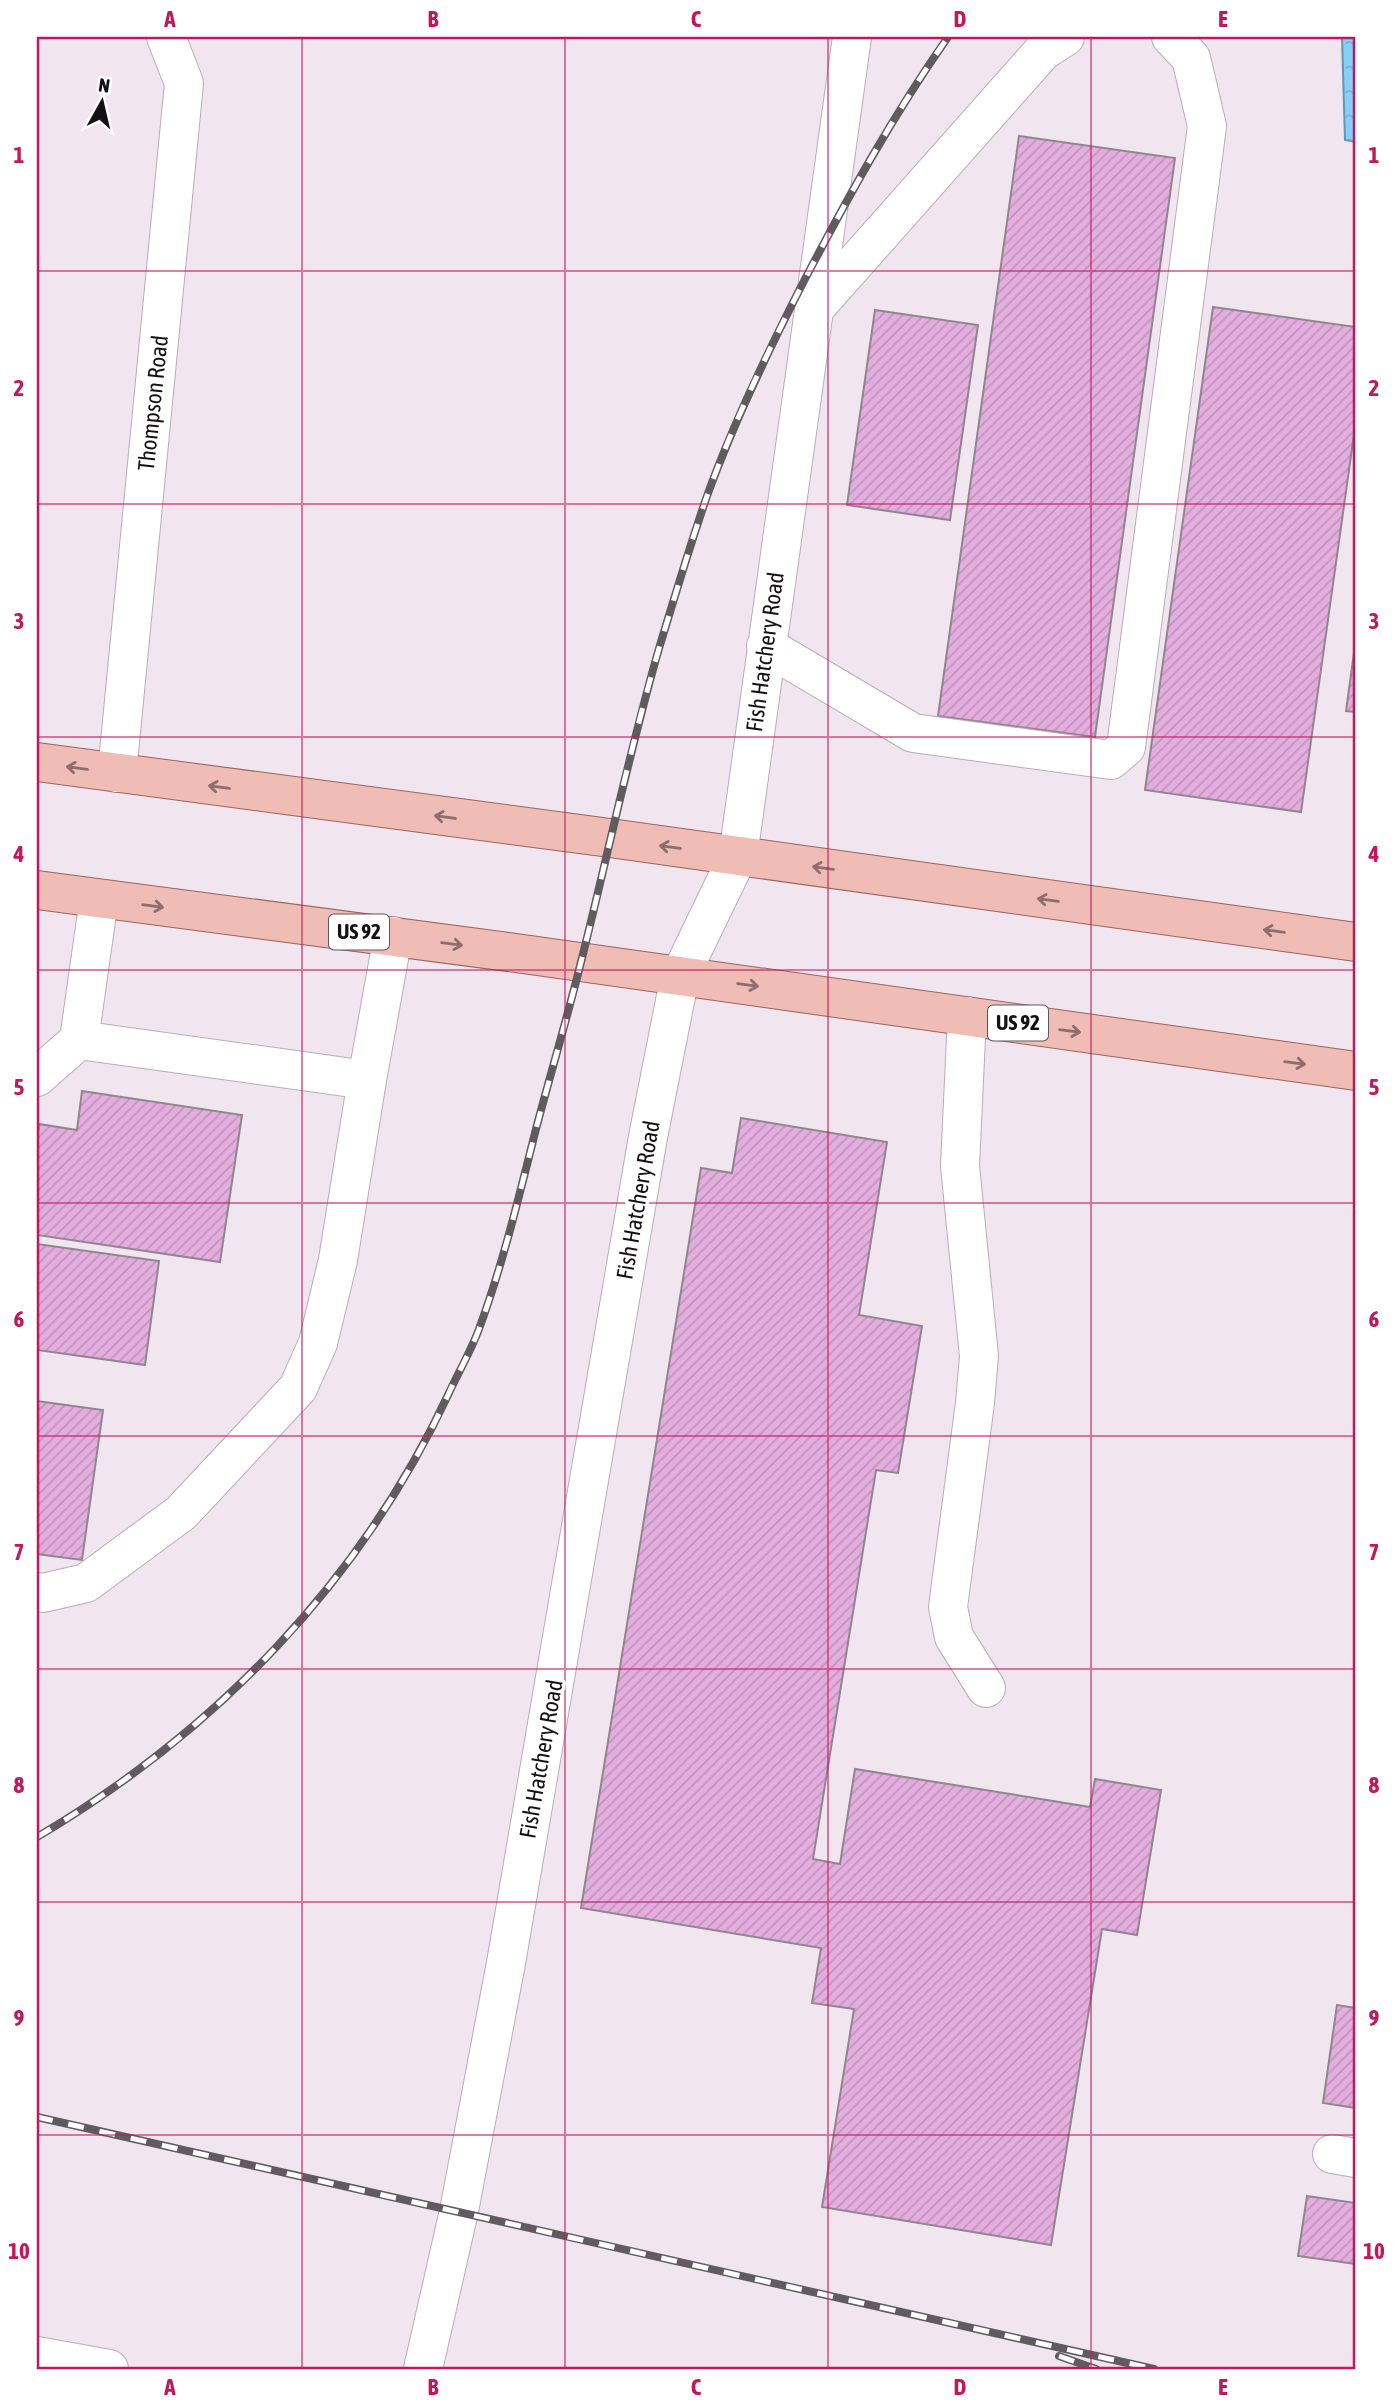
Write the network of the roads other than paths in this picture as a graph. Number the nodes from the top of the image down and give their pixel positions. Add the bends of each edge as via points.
1 (166, 37) edge
2 (852, 37) edge
3 (1065, 37) edge
4 (1171, 37) edge
5 (815, 308) junction
6 (766, 646) junction
7 (37, 762) edge
8 (117, 773) junction
9 (738, 856) junction
10 (37, 890) edge
11 (99, 899) junction
12 (393, 936) junction
13 (1356, 943) edge
14 (680, 976) junction
15 (967, 1016) junction
16 (79, 1040) junction
17 (1356, 1072) edge
18 (37, 1077) edge
19 (367, 1080) junction
20 (37, 1592) edge
21 (986, 1688) dead end
22 (37, 2356) edge
23 (109, 2369) edge
24 (423, 2369) edge

1 - 8 street, Thompson Road via 184,83
2 - 5 street, Fish Hatchery Road
3 - 5 street via 1043,51
4 - 6 street via 1191,58 1207,126 1126,747 1111,761 913,733
5 - 6 street, Fish Hatchery Road
6 - 9 street, Fish Hatchery Road
8 -> 7 main road
9 -> 8 main road
13 -> 9 main road
9 - 14 street, Fish Hatchery Road
10 - 11 main road, US 92
11 -> 12 main road, US 92
11 - 16 street
12 -> 14 main road, US 92
12 - 19 street
14 -> 15 main road, US 92
14 - 24 street, Fish Hatchery Road via 506,1964 460,2211
15 -> 17 main road, US 92
15 - 21 street via 960,1166 979,1356 948,1607 954,1637
16 - 18 street
16 - 19 street
19 - 20 street via 338,1260 318,1343 298,1388 181,1513 86,1583
22 - 23 street

